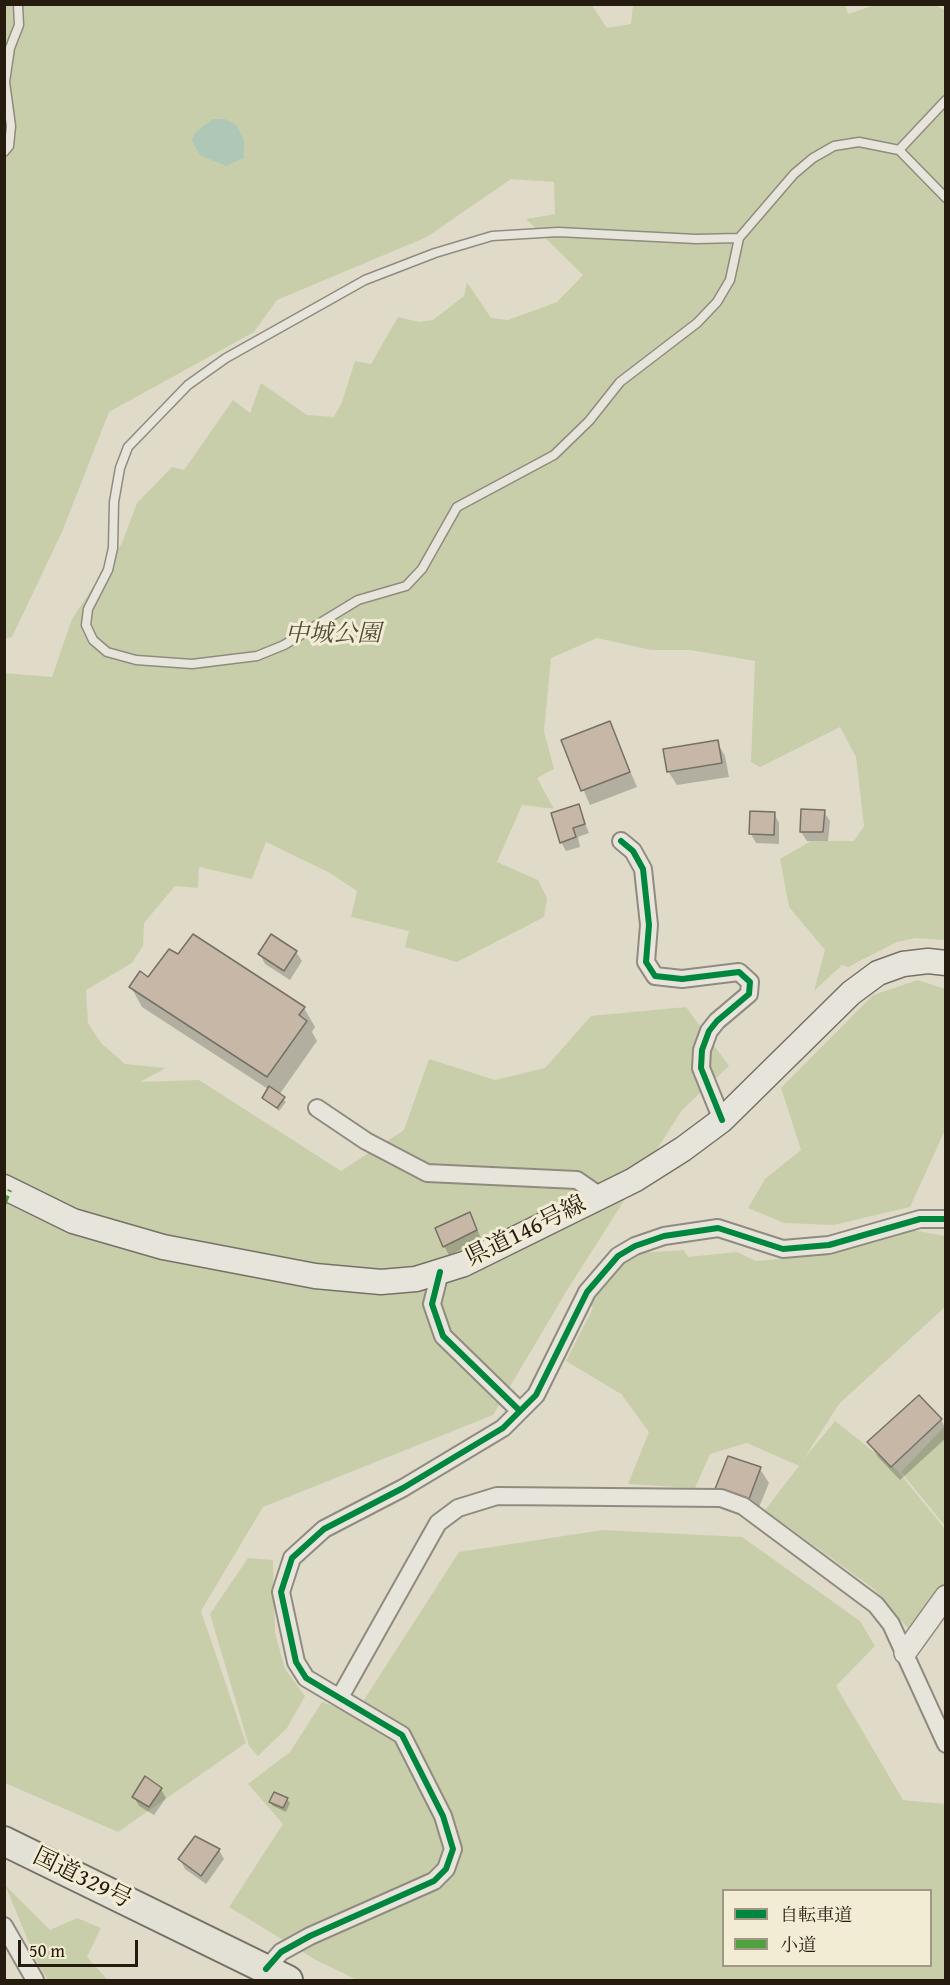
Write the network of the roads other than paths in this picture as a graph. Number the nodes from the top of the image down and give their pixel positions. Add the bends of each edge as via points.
1 (18, 4) edge
2 (945, 100) edge
3 (899, 150) junction
4 (4, 152) edge
5 (945, 198) edge
6 (739, 238) junction
7 (621, 841) dead end
8 (945, 963) edge
9 (318, 1108) dead end
10 (722, 1120) junction
11 (4, 1187) edge
12 (600, 1196) junction
13 (945, 1219) edge
14 (440, 1272) junction
15 (520, 1411) junction
16 (945, 1596) edge
17 (905, 1653) junction
18 (340, 1697) junction
19 (945, 1744) edge
20 (4, 1841) edge
21 (4, 1926) edge
22 (277, 1975) edge
23 (35, 1980) edge

1 - 4 lane via 19,25 10,48 5,82 11,126 9,146
2 - 3 lane
3 - 5 lane
3 - 6 lane via 860,142 834,146 794,174
6 - 6 lane via 558,232 492,236 365,280 226,358 188,385 128,447 114,502 113,549 108,570 88,609 86,626 93,640 107,652 136,660 192,664 256,656 284,645 358,600 406,586 422,569 457,507 554,455 589,421 620,382 697,323 717,302 729,280
7 - 10 street via 633,851 643,869 649,925 646,962 655,976 682,979 739,972 750,982 749,994 717,1021 702,1050 701,1068
8 - 10 main road, 県道146号線 via 903,964 878,974 851,993
9 - 12 street via 366,1141 427,1173 577,1180
10 - 12 main road, 県道146号線 via 663,1161
11 - 14 main road, 県道146号線 via 73,1221 163,1247 227,1260 315,1276 381,1282
12 - 14 main road, 県道146号線 via 464,1264
13 - 15 street via 920,1219 829,1245 783,1249 718,1228 635,1245 618,1256 587,1292 536,1395
14 - 15 street via 432,1304 443,1336
15 - 18 street via 503,1428 403,1488 324,1529 292,1558 281,1592 296,1662 306,1678
16 - 17 street
17 - 18 street via 891,1624 876,1605 743,1506 721,1498 497,1496 458,1508 438,1523
17 - 19 street
18 - 22 street via 402,1735 443,1816 453,1849 446,1869 434,1881 281,1952
20 - 22 highway, 国道329号
21 - 23 street

